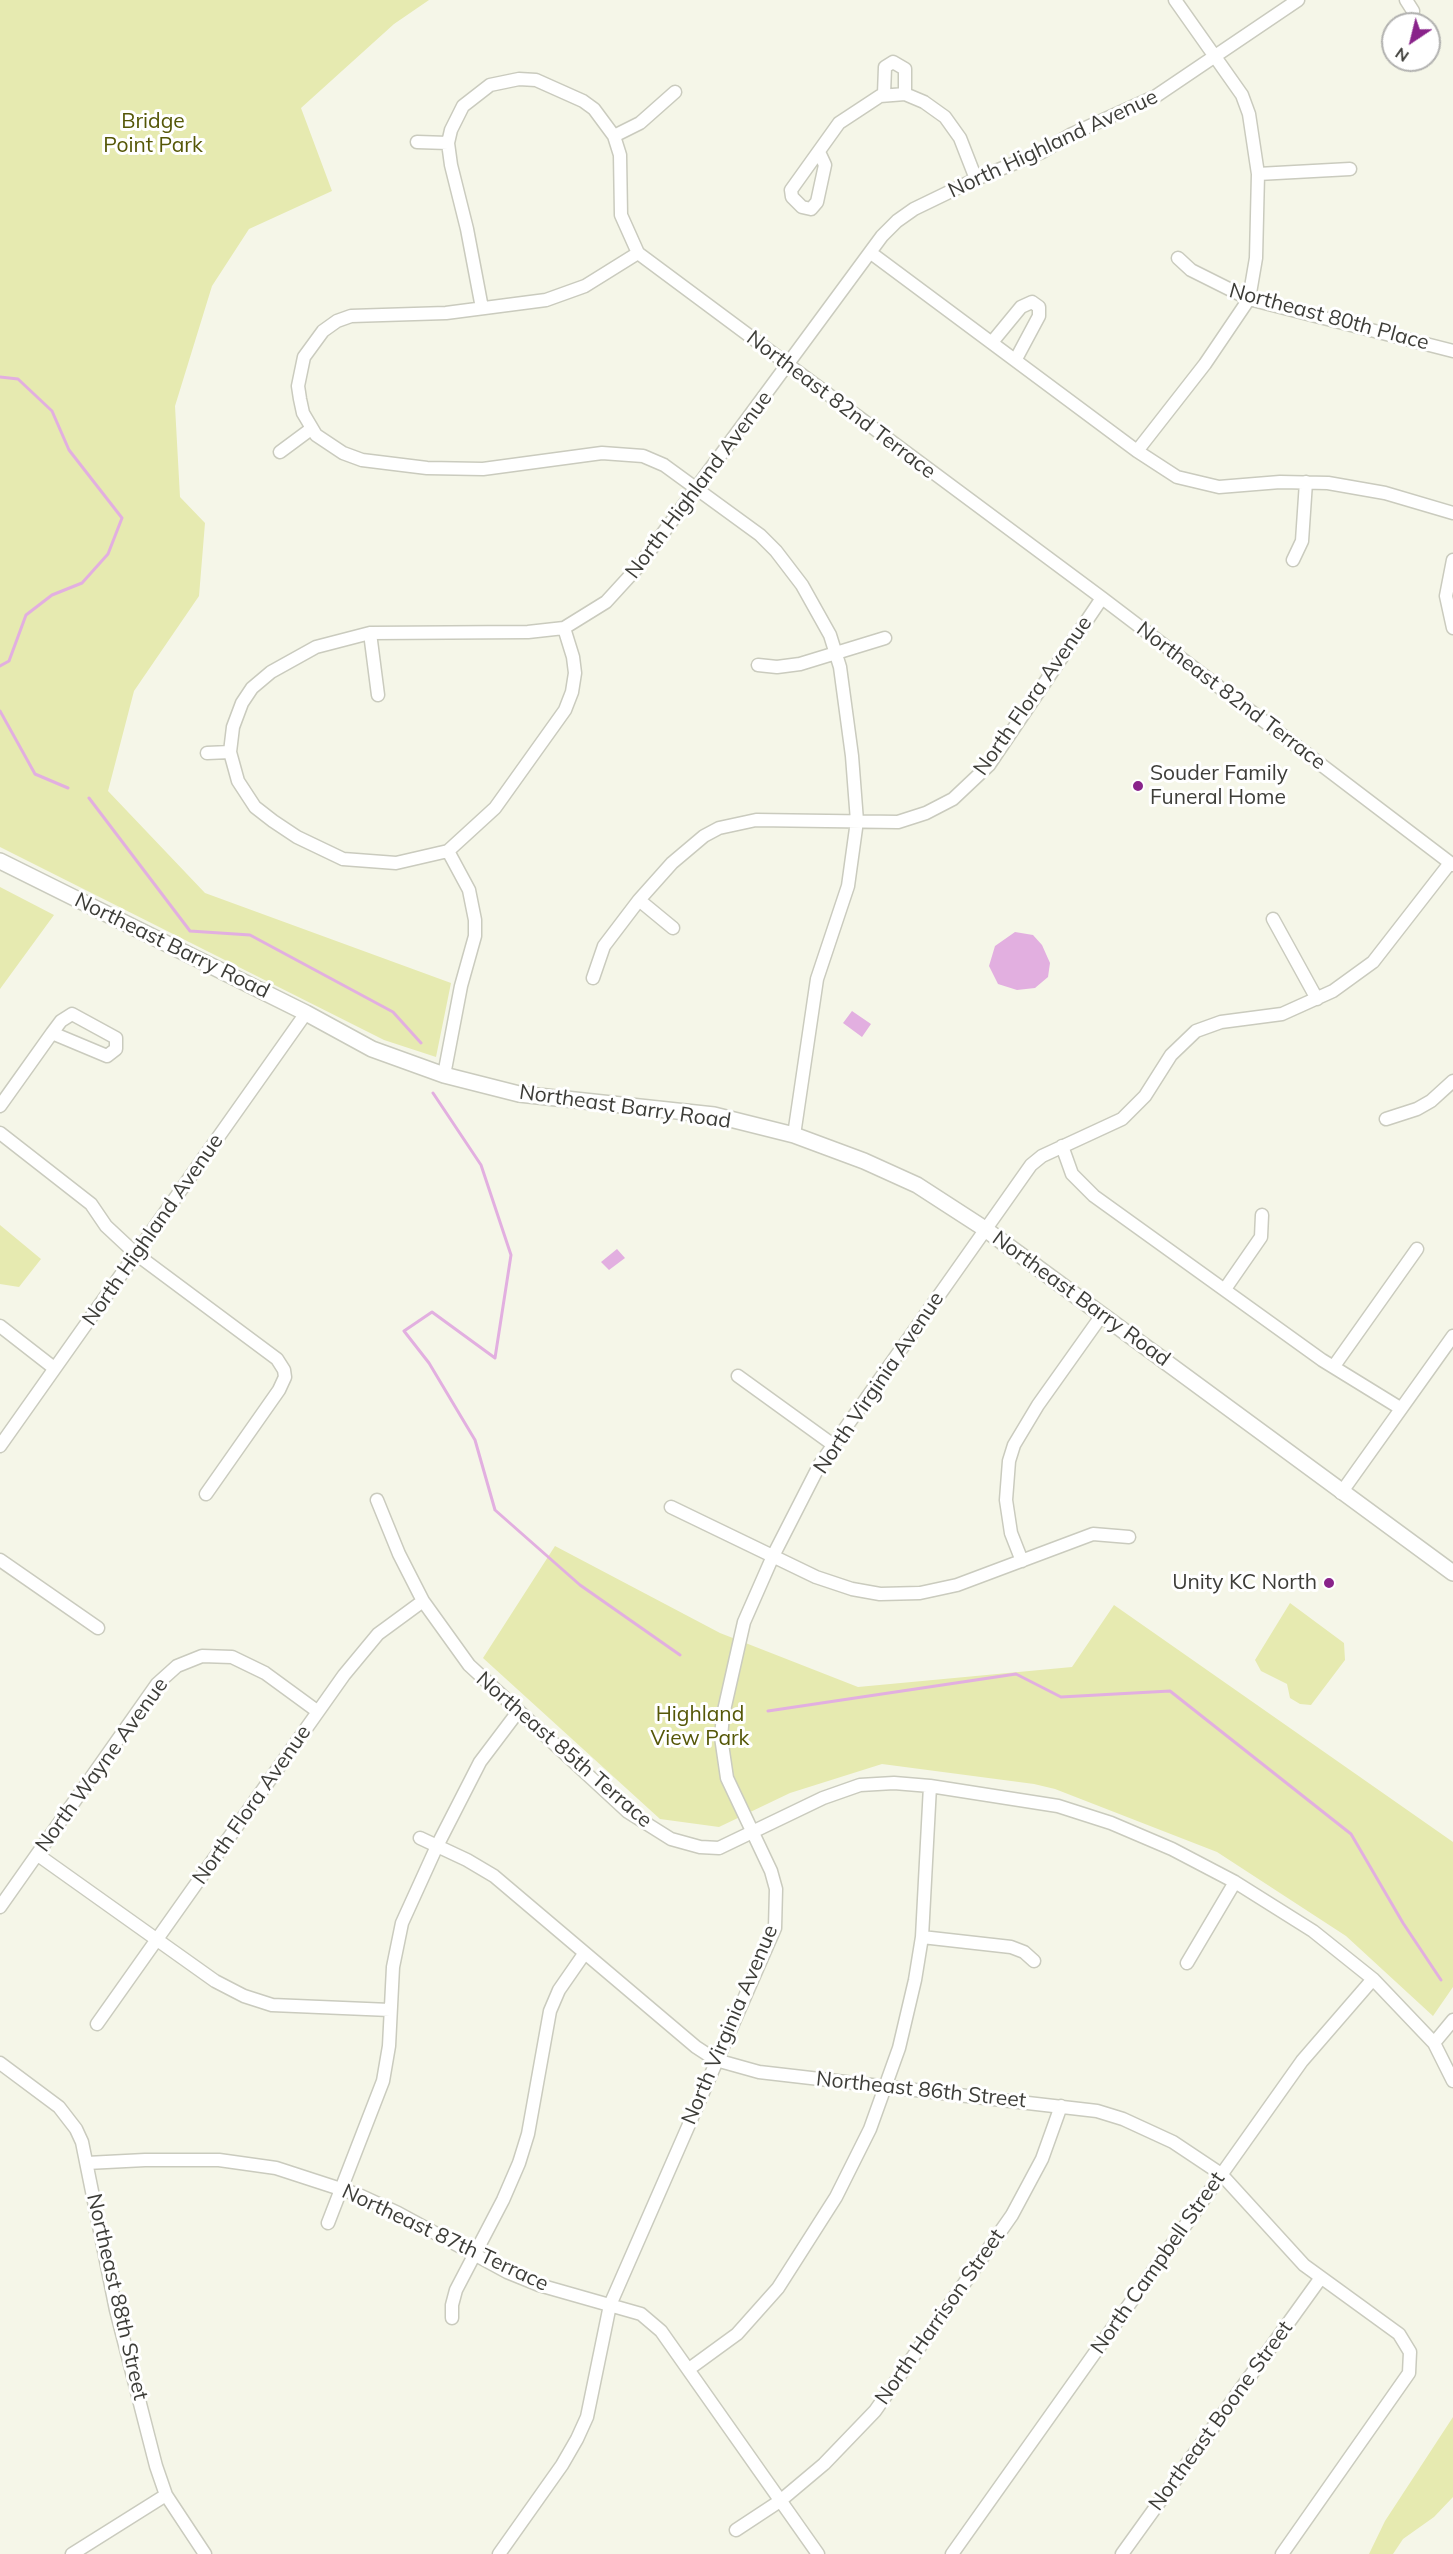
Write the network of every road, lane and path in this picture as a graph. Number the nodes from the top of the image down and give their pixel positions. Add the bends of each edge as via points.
1 (1175, 0) edge
2 (1298, 0) edge
3 (1215, 57) junction
4 (675, 92) dead end
5 (884, 94) junction
6 (905, 94) junction
7 (614, 136) junction
8 (417, 142) dead end
9 (448, 143) junction
10 (819, 152) dead end
11 (1350, 169) dead end
12 (1258, 174) junction
13 (976, 179) junction
14 (638, 253) junction
15 (871, 253) junction
16 (1178, 258) dead end
17 (1249, 298) junction
18 (482, 308) junction
19 (993, 341) junction
20 (1453, 351) edge
21 (1016, 359) junction
22 (789, 367) junction
23 (311, 429) junction
24 (1137, 451) junction
25 (280, 452) dead end
26 (1306, 482) junction
27 (698, 489) junction
28 (1453, 513) edge
29 (1293, 560) dead end
30 (1453, 560) edge
31 (1102, 598) junction
32 (564, 628) junction
33 (1453, 628) edge
34 (370, 633) junction
35 (885, 638) dead end
36 (836, 652) junction
37 (758, 665) dead end
38 (378, 695) dead end
39 (230, 752) junction
40 (207, 753) dead end
41 (856, 821) junction
42 (448, 851) junction
43 (0, 861) edge
44 (1451, 864) edge
45 (639, 900) junction
46 (1273, 919) dead end
47 (673, 928) dead end
48 (593, 978) dead end
49 (1317, 999) junction
50 (306, 1013) junction
51 (52, 1033) junction
52 (444, 1075) junction
53 (1453, 1081) edge
54 (0, 1106) edge
55 (1386, 1119) dead end
56 (0, 1133) edge
57 (794, 1135) junction
58 (1062, 1146) junction
59 (1262, 1215) dead end
60 (985, 1229) junction
61 (1417, 1249) dead end
62 (136, 1254) junction
63 (1225, 1289) junction
64 (1102, 1315) junction
65 (0, 1326) edge
66 (1453, 1336) edge
67 (1334, 1366) junction
68 (54, 1368) junction
69 (738, 1376) dead end
70 (1400, 1408) junction
71 (832, 1444) junction
72 (0, 1446) edge
73 (1341, 1493) junction
74 (206, 1494) dead end
75 (377, 1500) dead end
76 (671, 1507) dead end
77 (1129, 1537) dead end
78 (773, 1556) junction
79 (0, 1560) edge
80 (1022, 1561) junction
81 (1453, 1573) edge
82 (423, 1600) junction
83 (98, 1628) dead end
84 (317, 1711) junction
85 (518, 1713) junction
86 (930, 1786) junction
87 (753, 1834) junction
88 (420, 1838) dead end
89 (436, 1845) junction
90 (38, 1855) junction
91 (1235, 1882) junction
92 (0, 1907) edge
93 (922, 1937) junction
94 (158, 1939) junction
95 (584, 1954) junction
96 (1034, 1961) dead end
97 (1187, 1963) dead end
98 (1373, 1979) junction
99 (390, 2010) junction
100 (1453, 2020) edge
101 (97, 2024) dead end
102 (1434, 2043) junction
103 (716, 2060) junction
104 (0, 2063) edge
105 (1453, 2081) edge
106 (886, 2086) junction
107 (1062, 2106) junction
108 (87, 2163) junction
109 (1221, 2174) junction
110 (343, 2189) junction
111 (328, 2223) dead end
112 (475, 2255) junction
113 (1320, 2279) junction
114 (610, 2305) junction
115 (452, 2318) dead end
116 (689, 2369) junction
117 (166, 2495) junction
118 (780, 2501) junction
119 (736, 2530) dead end
120 (72, 2554) edge
121 (205, 2554) edge
122 (499, 2554) edge
123 (818, 2554) edge
124 (952, 2554) edge
125 (1122, 2554) edge
126 (1282, 2554) edge

1 - 3 street
2 - 3 street, North Highland Avenue
3 - 12 street via 1242,95 1249,114
3 - 13 street, North Highland Avenue via 1156,96 1071,134 1042,152
4 - 7 street via 640,123
5 - 6 street
5 - 6 street via 885,67 893,62 905,69
5 - 10 street via 848,115 829,134
6 - 13 street via 945,117 960,138
7 - 9 street, Northeast 82nd Terrace via 584,101 536,80 519,79 490,85 476,94 456,118
7 - 14 street, Northeast 82nd Terrace via 620,155 621,215
8 - 9 street
9 - 18 street
11 - 12 street
12 - 17 street via 1256,258
13 - 15 street, North Highland Avenue via 905,215 882,236
14 - 18 street via 602,277 566,293 529,303
14 - 22 street, Northeast 82nd Terrace
15 - 19 street
15 - 22 street, North Highland Avenue
16 - 17 street, Northeast 80th Place via 1191,270
17 - 20 street, Northeast 80th Place
17 - 24 street via 1205,364
18 - 23 street via 446,314 351,316 323,330 304,357 298,386 303,413
19 - 21 street
19 - 21 street via 1021,307 1032,302 1039,307 1039,316
21 - 24 street
22 - 27 street, North Highland Avenue
22 - 31 street, Northeast 82nd Terrace
23 - 25 street
23 - 27 street via 328,445 363,460 427,468 521,466 602,453 643,456 664,465
24 - 26 street via 1177,477 1202,485 1237,487
26 - 28 street via 1362,488
26 - 29 street via 1302,541
27 - 32 street, North Highland Avenue via 628,580 606,602
27 - 36 street via 776,551 812,601
30 - 33 street via 1446,596
31 - 41 street, North Flora Avenue via 988,765 965,790 941,806 898,822
31 - 44 street, Northeast 82nd Terrace
32 - 34 street, North Highland Avenue via 528,632
32 - 42 street via 575,674 565,710 502,799
34 - 38 street
34 - 39 street, North Highland Avenue via 316,647 271,672 252,688 233,727
35 - 36 street
36 - 37 street via 800,664
36 - 41 street via 847,706
39 - 40 street
39 - 42 street, North Highland Avenue via 238,781 255,807 321,850 343,859 381,864
41 - 45 street, North Flora Avenue via 756,820 719,828 672,863
41 - 57 street via 848,886 815,989
42 - 52 street via 469,890 475,936
43 - 50 main road, Northeast Barry Road
44 - 49 street, North Virginia Avenue via 1373,962
45 - 47 street
45 - 48 street, North Flora Avenue via 604,946
46 - 49 street
49 - 58 street, North Virginia Avenue via 1282,1014 1221,1022 1196,1031 1171,1055 1134,1109 1108,1127
50 - 52 main road, Northeast Barry Road via 372,1049
50 - 62 street, North Highland Avenue
51 - 51 street via 107,1056 116,1049 116,1038 72,1014
51 - 54 street
52 - 57 main road, Northeast Barry Road via 519,1094 714,1115
53 - 55 street via 1417,1109
56 - 62 street via 91,1204 106,1226
57 - 60 main road, Northeast Barry Road via 917,1185
58 - 60 street, North Virginia Avenue via 1031,1165
58 - 63 street via 1072,1174 1094,1196
59 - 63 street via 1261,1237
60 - 64 main road, Northeast Barry Road
60 - 71 street, North Virginia Avenue
61 - 67 street
62 - 68 street, North Highland Avenue
62 - 74 street via 277,1359 284,1370 279,1390
63 - 67 street
64 - 73 main road, Northeast Barry Road
64 - 80 street via 1026,1421 1008,1461 1006,1500 1011,1533
65 - 68 street
66 - 70 street
67 - 70 street
68 - 72 street, North Highland Avenue
69 - 71 street
70 - 73 street
71 - 78 street, North Virginia Avenue
73 - 81 main road, Northeast Barry Road
75 - 82 street, Northeast 85th Terrace
76 - 78 street
77 - 80 street via 1093,1534
78 - 80 street via 833,1584 867,1593 900,1595 957,1585
78 - 87 street, North Virginia Avenue via 744,1622 721,1737 727,1778
79 - 83 street
82 - 84 street, North Flora Avenue via 378,1634
82 - 85 street, Northeast 85th Terrace via 469,1665
84 - 90 street, North Wayne Avenue via 266,1673 232,1657 202,1656 177,1666 157,1684
84 - 94 street, North Flora Avenue
85 - 87 street, Northeast 85th Terrace via 628,1812 670,1839 719,1848
85 - 89 street via 480,1762
86 - 87 street, Northeast 85th Terrace via 860,1785 823,1798
86 - 91 street, Northeast 85th Terrace via 1068,1809 1172,1849
86 - 93 street
87 - 103 street, North Virginia Avenue via 777,1889 775,1928
88 - 89 street, Northeast 86th Street
89 - 95 street, Northeast 86th Street via 494,1876
89 - 99 street via 396,1944
90 - 92 street, North Wayne Avenue
90 - 94 street
91 - 97 street
91 - 98 street, Northeast 85th Terrace via 1313,1931
93 - 96 street via 1011,1947
93 - 106 street via 899,2048
94 - 99 street via 215,1981 258,2001 272,2005
94 - 101 street, North Flora Avenue
95 - 103 street, Northeast 86th Street
95 - 112 street via 559,1990 550,2011 528,2134 519,2163
98 - 102 street, Northeast 85th Terrace
98 - 109 street, North Campbell Street via 1302,2061
99 - 110 street via 383,2081
100 - 102 street
102 - 105 street, Northeast 85th Terrace
103 - 106 street, Northeast 86th Street via 759,2072
103 - 114 street, North Virginia Avenue
104 - 108 street, Northeast 88th Street via 59,2107 76,2129
106 - 107 street, Northeast 86th Street
106 - 116 street via 853,2166 778,2288 737,2334
107 - 109 street, Northeast 86th Street via 1097,2111 1140,2126 1173,2142
107 - 118 street, North Harrison Street via 1042,2159 1012,2215 890,2391 849,2439
108 - 110 street, Northeast 87th Terrace via 248,2162
108 - 117 street, Northeast 88th Street via 117,2310
109 - 113 street, Northeast 86th Street
109 - 124 street, North Campbell Street
110 - 111 street
110 - 112 street, Northeast 87th Terrace via 398,2213
112 - 114 street, Northeast 87th Terrace via 539,2285
112 - 115 street via 456,2290
113 - 125 street, Northeast Boone Street
113 - 126 street, Northeast 86th Street via 1400,2334 1410,2352 1409,2373
114 - 116 street, Northeast 87th Terrace via 648,2318
114 - 122 street, North Virginia Avenue via 587,2417 562,2465
116 - 118 street, Northeast 87th Terrace
117 - 120 street
117 - 121 street, Northeast 88th Street
118 - 119 street
118 - 123 street, Northeast 87th Terrace

